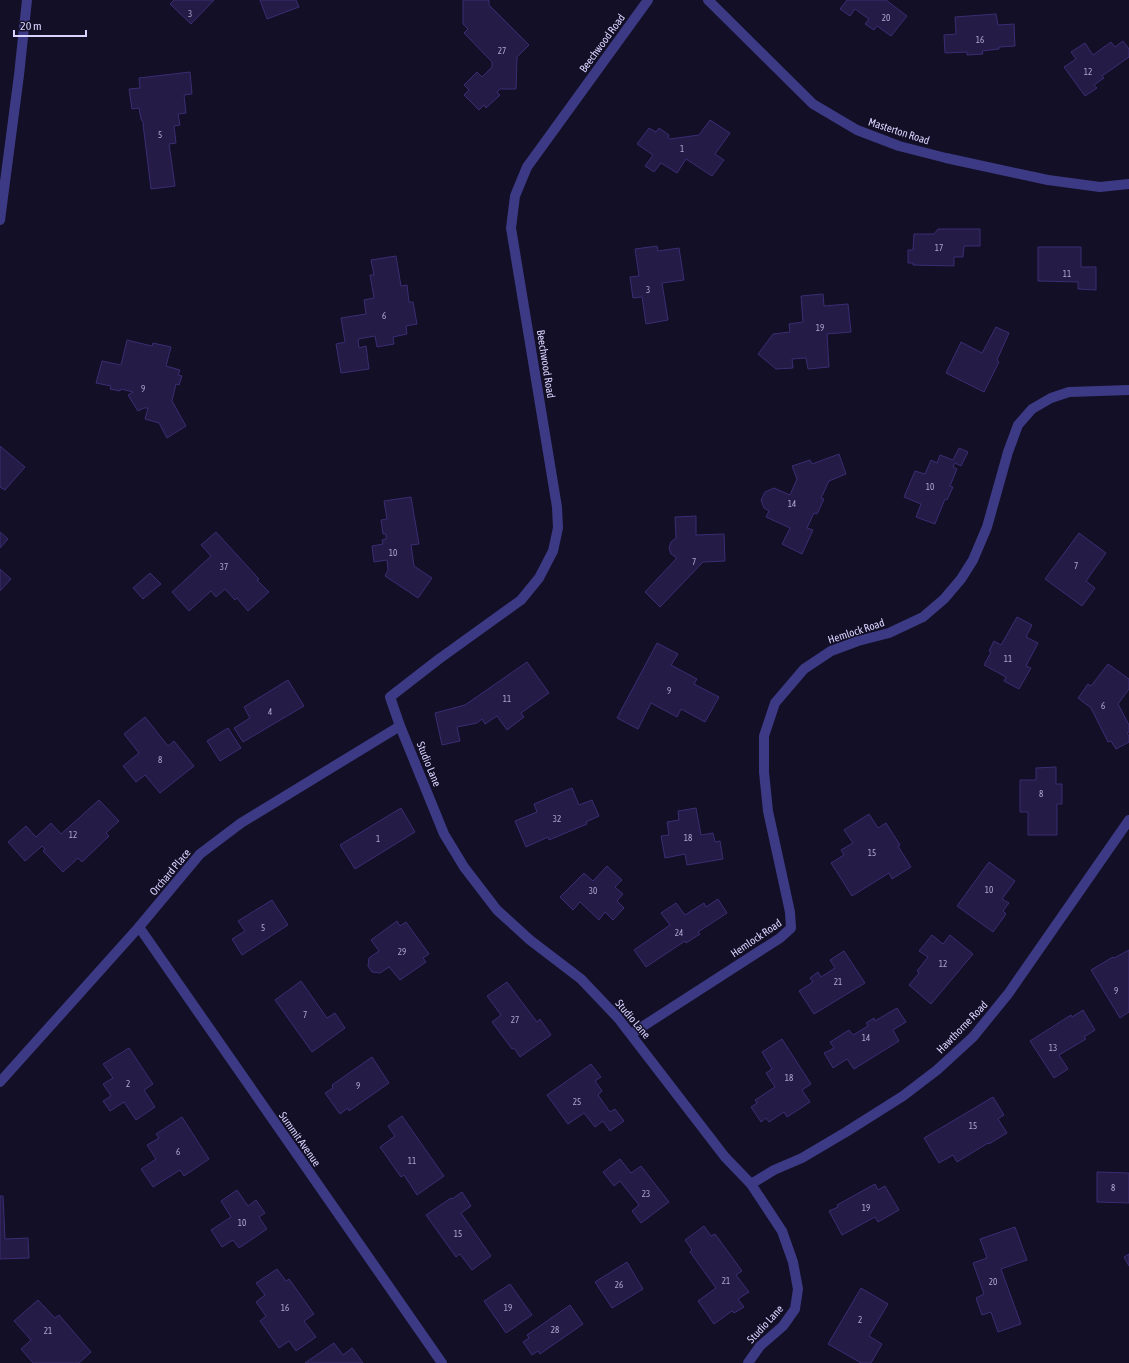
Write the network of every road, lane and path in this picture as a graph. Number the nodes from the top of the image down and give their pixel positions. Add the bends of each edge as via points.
1 (27, 0) edge
2 (648, 0) edge
3 (708, 0) edge
4 (1129, 184) edge
5 (0, 220) edge
6 (1129, 390) edge
7 (390, 697) joint
8 (400, 726) junction
9 (1129, 820) edge
10 (139, 927) junction
11 (631, 1034) junction
12 (0, 1082) edge
13 (751, 1184) junction
14 (442, 1363) edge
15 (748, 1363) edge

1 - 5 street
2 - 7 street, Beechwood Road via 527,167 514,196 511,228 557,507 558,528 553,551 539,578 521,600
3 - 4 street, Masterton Road via 813,104 857,130 899,146 1048,180 1100,187
6 - 11 street, Hemlock Road via 1069,392 1051,398 1032,409 1018,425 987,527 973,560 944,599 923,617 889,633 831,651 804,669 775,703 764,736 764,772 768,811 790,912 791,928 780,938
7 - 8 street, Studio Lane
8 - 10 street, Orchard Place via 241,823 200,854
8 - 11 street, Studio Lane via 444,834 464,867 497,910 530,940 581,979
9 - 13 street, Hawthorne Road via 1008,994 973,1037 904,1096 802,1158 774,1170
10 - 12 street, Orchard Place
10 - 14 street, Summit Avenue
11 - 13 street, Studio Lane via 725,1157
13 - 15 street, Studio Lane via 782,1231 793,1262 798,1289 795,1309 783,1326 760,1346

